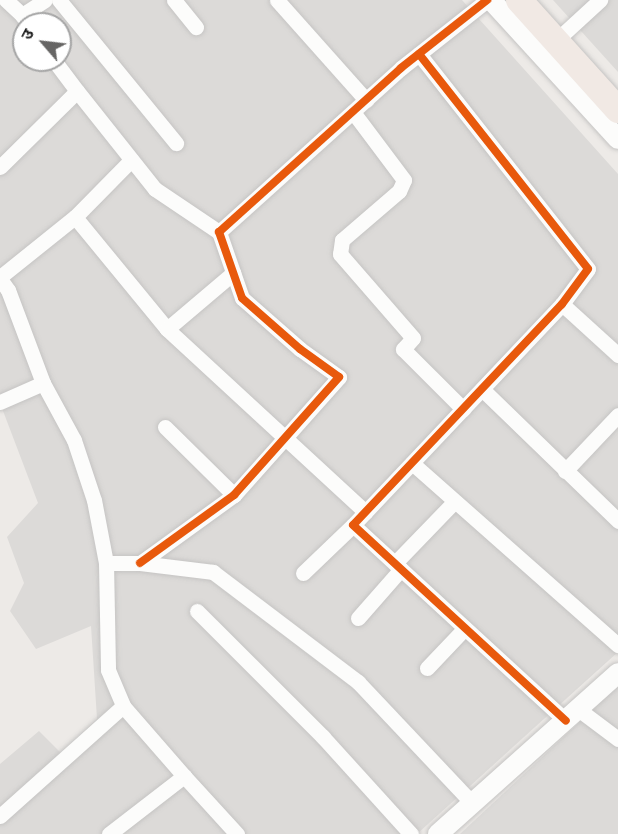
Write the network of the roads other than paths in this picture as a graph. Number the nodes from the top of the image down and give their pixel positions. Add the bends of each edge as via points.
1 (6, 0) edge
2 (45, 0) edge
3 (59, 0) edge
4 (174, 0) edge
5 (277, 0) edge
6 (489, 0) edge
7 (519, 0) edge
8 (600, 0) edge
9 (17, 12) edge
10 (33, 12) edge
11 (196, 27) dead end
12 (548, 48) junction
13 (419, 54) junction
14 (63, 72) edge
15 (77, 91) junction
16 (366, 100) junction
17 (618, 110) edge
18 (353, 112) junction
19 (618, 139) edge
20 (176, 143) dead end
21 (3, 158) edge
22 (131, 160) junction
23 (75, 217) junction
24 (219, 232) junction
25 (233, 273) junction
26 (0, 278) edge
27 (562, 304) junction
28 (167, 329) junction
29 (618, 355) edge
30 (43, 383) junction
31 (482, 389) junction
32 (0, 402) edge
33 (463, 409) junction
34 (618, 415) edge
35 (165, 427) dead end
36 (286, 435) junction
37 (412, 464) junction
38 (565, 471) junction
39 (234, 495) junction
40 (454, 502) junction
41 (365, 512) junction
42 (618, 521) edge
43 (353, 525) junction
44 (106, 563) junction
45 (140, 563) junction
46 (398, 566) junction
47 (303, 573) dead end
48 (197, 611) dead end
49 (358, 618) dead end
50 (465, 628) junction
51 (618, 645) edge
52 (427, 668) dead end
53 (618, 673) edge
54 (123, 706) junction
55 (572, 715) junction
56 (618, 739) edge
57 (184, 776) junction
58 (473, 804) junction
59 (0, 816) edge
60 (111, 833) edge
61 (237, 834) edge
62 (411, 834) edge
63 (438, 834) edge

1 - 9 street
2 - 10 street
3 - 20 street
4 - 11 street
5 - 16 street
6 - 12 street
6 - 13 street
7 - 12 main road
8 - 12 street
12 - 17 main road
12 - 19 street
13 - 16 street
13 - 27 street via 588,269
14 - 15 street
15 - 21 street
15 - 22 street
16 - 18 street
18 - 24 street
18 - 33 street via 404,180 399,191 342,240 340,254 413,338 403,349
22 - 23 street
22 - 24 street via 155,189
23 - 26 street
23 - 28 street
24 - 25 street
25 - 28 street
25 - 36 street via 242,298 339,377
26 - 30 street
27 - 29 street
27 - 31 street
28 - 36 street
30 - 32 street
30 - 44 street via 74,440 94,500
31 - 33 street
31 - 38 street
33 - 37 street
34 - 38 street
35 - 39 street
36 - 39 street
36 - 41 street
37 - 40 street
37 - 41 street
38 - 42 street
39 - 45 street
40 - 46 street
40 - 51 street
41 - 43 street
43 - 46 street
43 - 47 street
44 - 45 street
44 - 54 street via 108,670
45 - 58 street via 213,572 358,682
46 - 49 street
46 - 50 street
48 - 62 street via 323,737
50 - 52 street
50 - 55 street
53 - 55 street
54 - 57 street
54 - 59 street
55 - 56 street
55 - 58 street
57 - 60 street
57 - 61 street
58 - 63 street

